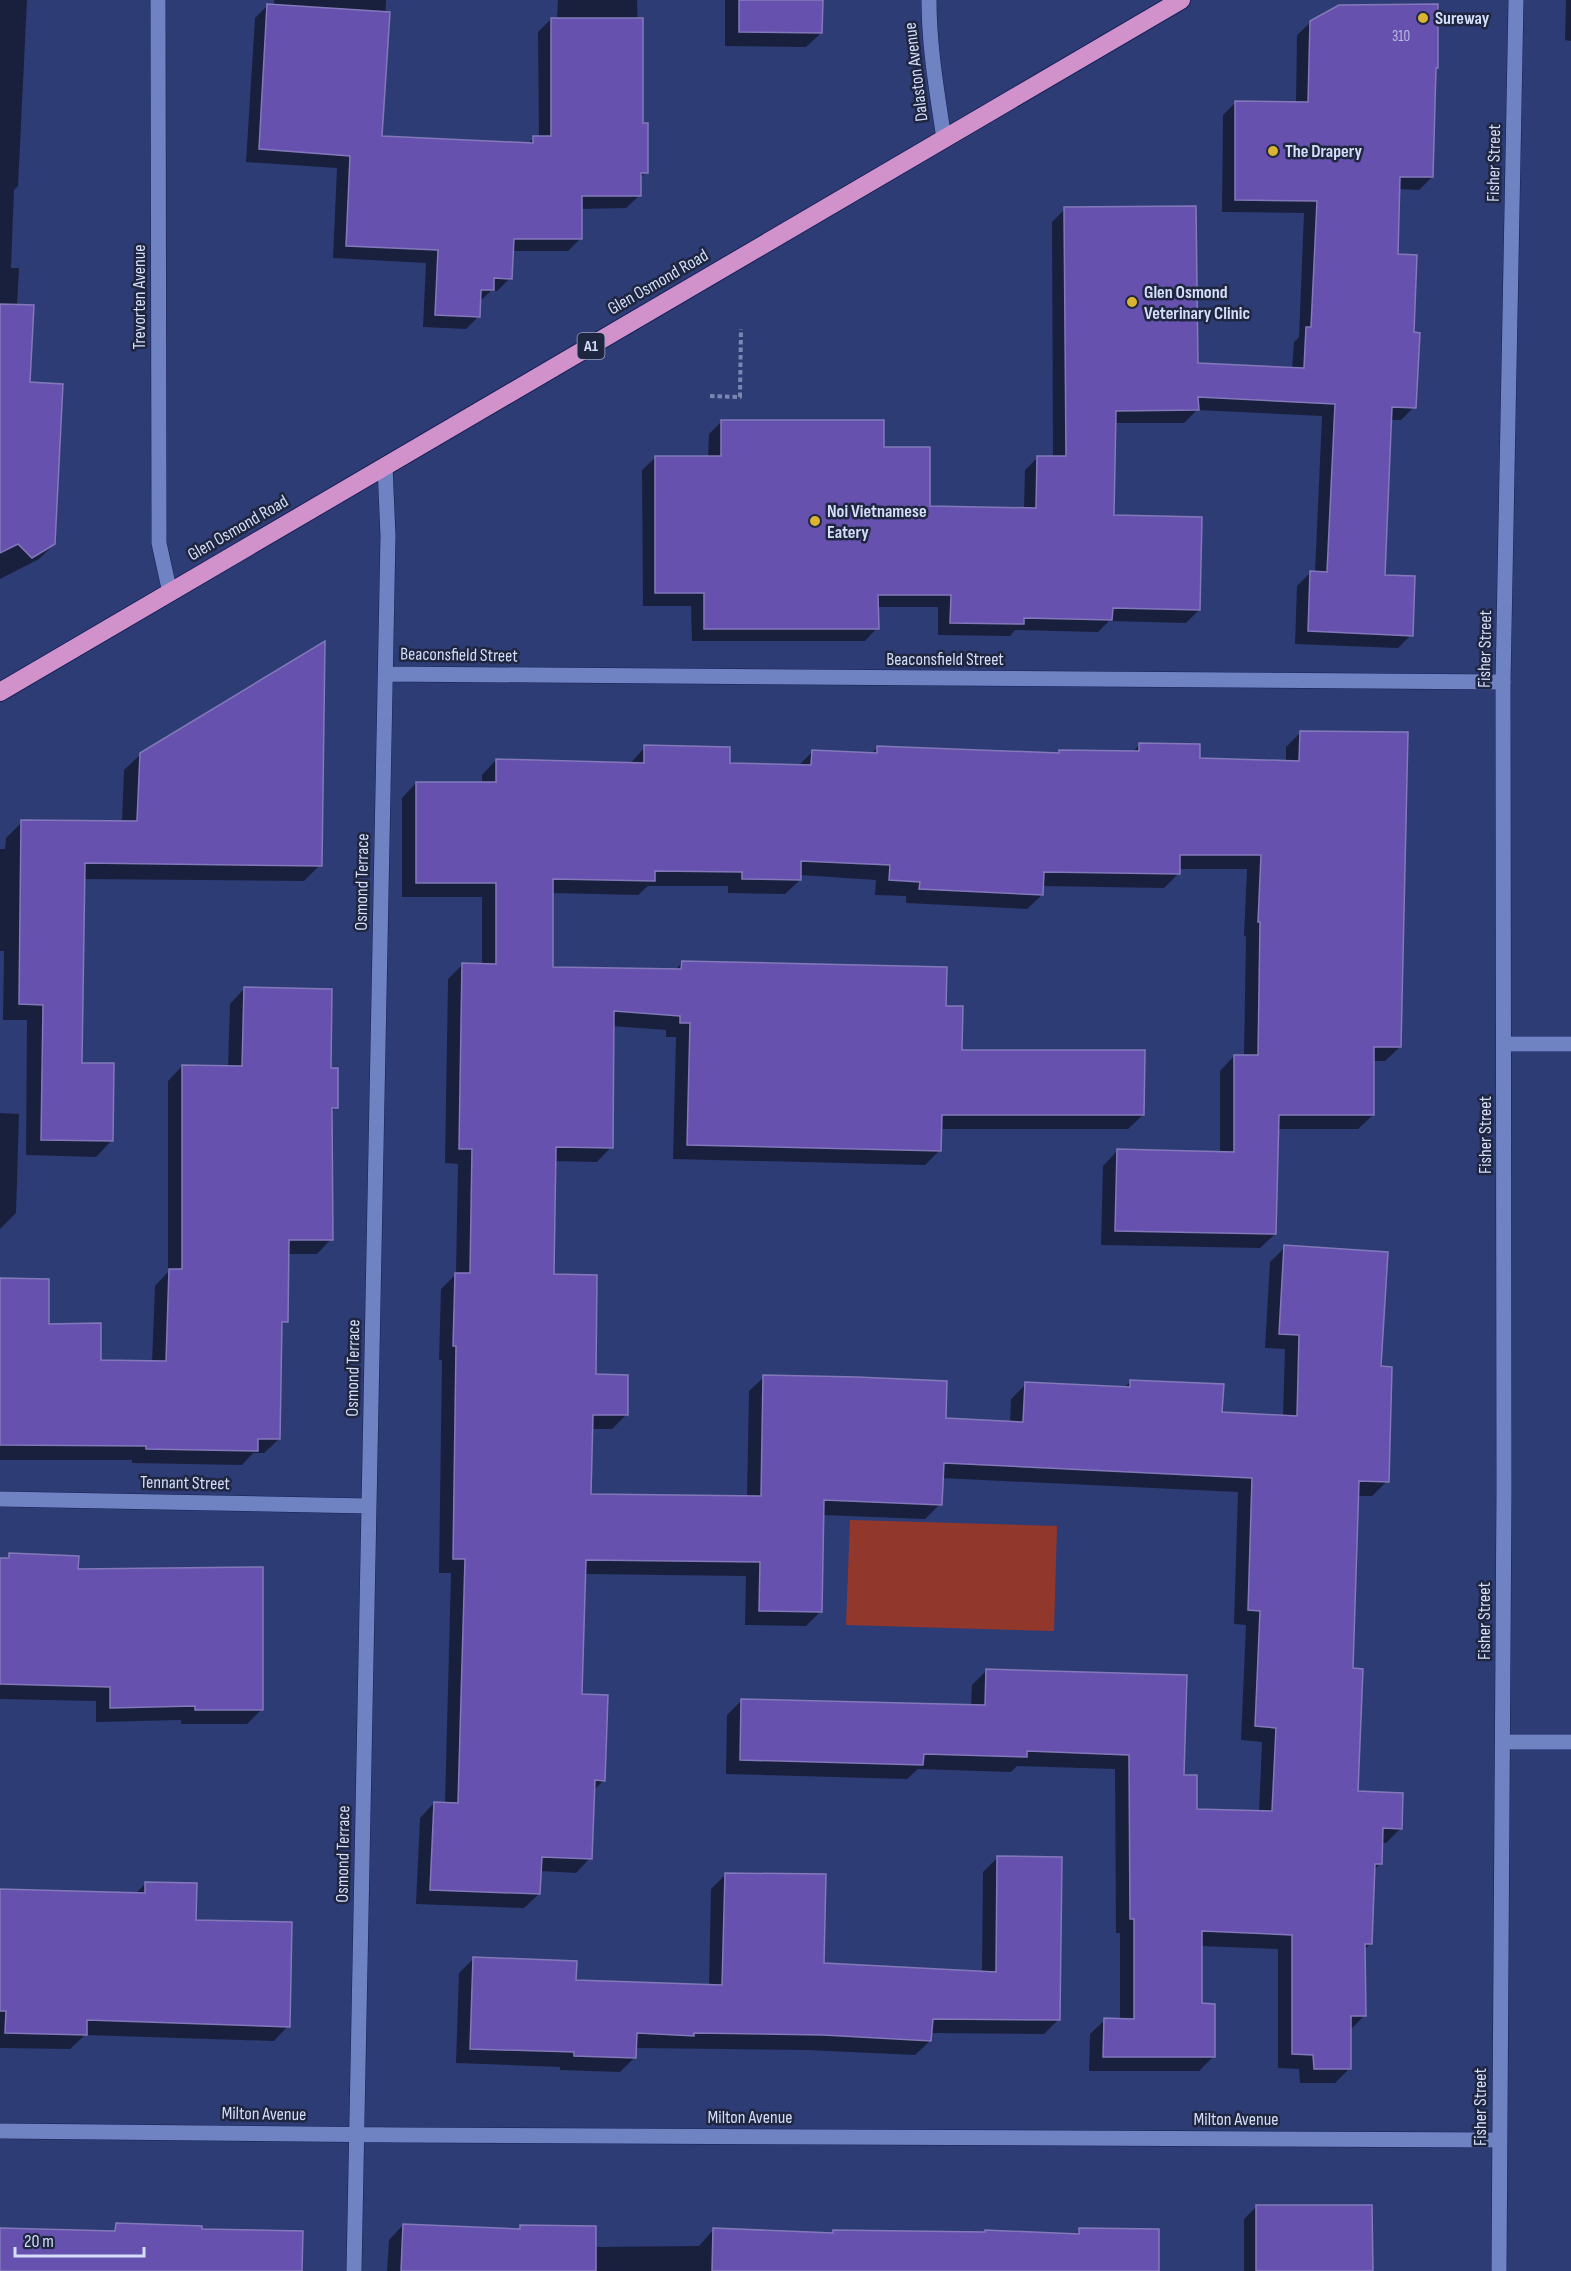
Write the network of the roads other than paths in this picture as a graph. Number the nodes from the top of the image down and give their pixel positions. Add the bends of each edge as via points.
1 (158, 0) edge
2 (929, 0) edge
3 (1181, 0) edge
4 (1516, 0) edge
5 (944, 139) junction
6 (385, 466) junction
7 (170, 592) junction
8 (386, 674) junction
9 (1503, 682) junction
10 (0, 692) edge
11 (1504, 1044) junction
12 (1571, 1044) edge
13 (0, 1499) edge
14 (369, 1506) junction
15 (1503, 1742) junction
16 (1571, 1743) edge
17 (0, 2131) edge
18 (358, 2135) junction
19 (1500, 2140) junction
20 (354, 2271) edge
21 (1499, 2271) edge

1 - 7 street, Trevorten Avenue via 159,543
2 - 5 street, Dalaston Avenue via 929,41
3 - 5 highway, Glen Osmond Road / A1
4 - 9 street, Fisher Street
5 - 6 highway, Glen Osmond Road / A1
6 - 7 highway, Glen Osmond Road / A1
6 - 8 street, Osmond Terrace
7 - 10 highway, Glen Osmond Road / A1
8 - 9 street, Beaconsfield Street
8 - 14 street, Osmond Terrace
9 - 11 street, Fisher Street
11 - 12 street
11 - 15 street, Fisher Street
13 - 14 street, Tennant Street
14 - 18 street, Osmond Terrace
15 - 16 street
15 - 19 street, Fisher Street
17 - 18 street, Milton Avenue
18 - 19 street, Milton Avenue
18 - 20 street, Osmond Terrace
19 - 21 street, Fisher Street

